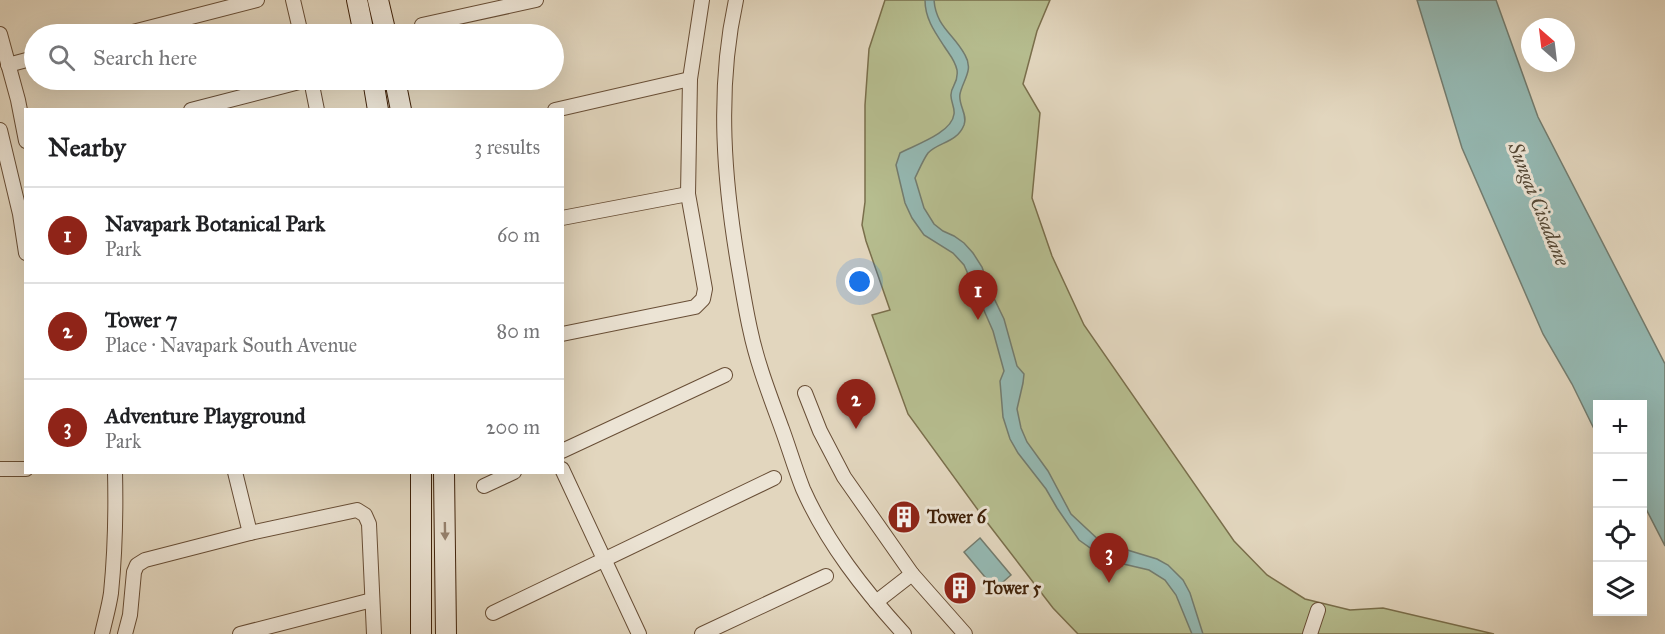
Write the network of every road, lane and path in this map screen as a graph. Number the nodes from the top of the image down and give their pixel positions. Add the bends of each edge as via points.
1 (257, 0) edge
2 (293, 0) edge
3 (357, 0) edge
4 (378, 0) edge
5 (536, 0) edge
6 (702, 0) edge
7 (736, 0) edge
8 (164, 24) edge
9 (299, 24) edge
10 (362, 24) edge
11 (384, 24) edge
12 (427, 24) edge
13 (0, 34) edge
14 (24, 61) edge
15 (8, 65) junction
16 (690, 79) junction
17 (270, 90) edge
18 (312, 90) edge
19 (375, 90) edge
20 (397, 90) edge
21 (199, 108) edge
22 (317, 108) edge
23 (378, 108) edge
24 (401, 108) edge
25 (564, 108) edge
26 (0, 130) edge
27 (24, 131) edge
28 (688, 194) junction
29 (564, 218) edge
30 (24, 240) edge
31 (564, 334) edge
32 (725, 375) dead end
33 (805, 393) dead end
34 (564, 450) edge
35 (0, 469) edge
36 (24, 469) edge
37 (564, 473) edge
38 (115, 474) edge
39 (235, 474) edge
40 (421, 474) edge
41 (444, 474) edge
42 (510, 474) edge
43 (774, 478) dead end
44 (484, 486) dead end
45 (250, 533) junction
46 (605, 560) junction
47 (912, 574) junction
48 (826, 576) dead end
49 (372, 600) junction
50 (876, 602) junction
51 (1318, 610) dead end
52 (493, 613) dead end
53 (102, 634) edge
54 (125, 634) edge
55 (240, 634) edge
56 (374, 634) edge
57 (421, 634) edge
58 (446, 634) edge
59 (639, 634) edge
60 (702, 634) edge
61 (904, 634) edge
62 (965, 634) edge
63 (1310, 634) edge

1 - 8 street
2 - 9 street
3 - 10 main road
4 - 11 main road
5 - 12 street
6 - 16 street
7 - 50 street via 729,32 724,103 725,162 731,224 750,330 803,489 845,563
13 - 15 street
14 - 15 street
15 - 27 street
16 - 25 street
16 - 28 street
17 - 21 street
18 - 22 street
19 - 23 main road
20 - 24 main road
26 - 30 street
28 - 29 street
28 - 31 street via 705,290 703,298 695,307
32 - 34 street
33 - 47 street via 844,477
35 - 36 street
37 - 46 street
38 - 53 street via 111,596
39 - 45 street
40 - 57 main road
41 -> 58 main road
42 - 44 street
43 - 46 street
45 - 49 street via 357,510 369,524
45 - 54 street via 136,565
46 - 52 street
46 - 59 street
47 - 50 street
47 - 62 street
48 - 60 street
49 - 55 street
49 - 56 street
50 - 61 street
51 - 63 street

